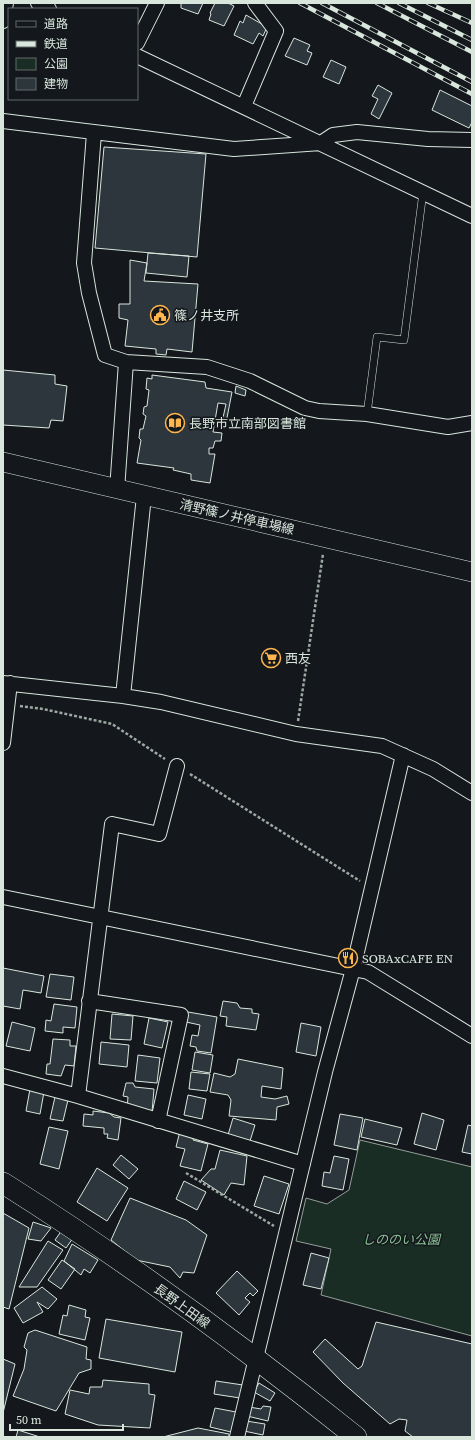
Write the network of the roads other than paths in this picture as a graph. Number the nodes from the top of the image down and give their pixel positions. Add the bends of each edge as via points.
1 (6, 3) edge
2 (38, 3) edge
3 (157, 3) edge
4 (255, 3) edge
5 (47, 8) edge
6 (3, 21) edge
7 (138, 41) edge
8 (138, 56) edge
9 (244, 106) junction
10 (3, 122) edge
11 (94, 133) junction
12 (472, 140) edge
13 (321, 143) junction
14 (423, 192) junction
15 (472, 216) edge
16 (126, 362) junction
17 (367, 414) junction
18 (472, 423) edge
19 (3, 462) edge
20 (117, 490) junction
21 (144, 496) junction
22 (472, 572) edge
23 (7, 683) edge
24 (123, 696) junction
25 (3, 743) edge
26 (403, 755) junction
27 (178, 766) road end
28 (472, 793) edge
29 (3, 897) edge
30 (101, 918) junction
31 (353, 969) junction
32 (89, 1001) junction
33 (472, 1036) edge
34 (3, 1076) edge
35 (78, 1096) junction
36 (158, 1121) junction
37 (303, 1164) junction
38 (3, 1183) edge
39 (255, 1360) junction
40 (236, 1437) edge
41 (356, 1437) edge

1 - 6 street
2 - 5 street
3 - 7 street
4 - 9 street via 276,31
8 - 9 street
9 - 13 street
10 - 11 street
11 - 13 street via 234,149
11 - 16 street via 84,263 105,355
12 - 13 street via 428,139 358,132 333,135
13 - 14 street
14 - 15 street
14 - 17 lane via 404,340 377,337
16 - 17 street via 207,367 250,381 305,408
16 - 20 street
17 - 18 street via 448,427
19 - 20 main road, 清野篠ノ井停車場線
20 - 21 main road, 清野篠ノ井停車場線
21 - 22 main road, 清野篠ノ井停車場線
21 - 24 street
23 - 24 street
23 - 25 street via 8,705
24 - 26 street via 161,702 296,734 382,746
26 - 28 street via 433,769
26 - 31 street
27 - 30 street via 159,834 112,824
29 - 30 street
30 - 31 street
30 - 32 street
31 - 33 street via 368,972
31 - 37 street
32 - 35 street
32 - 36 street via 181,1015
34 - 35 street
35 - 36 street
36 - 37 street
37 - 39 street
38 - 39 main road, 長野上田線 via 99,1247
39 - 40 street
39 - 41 main road, 長野上田線

